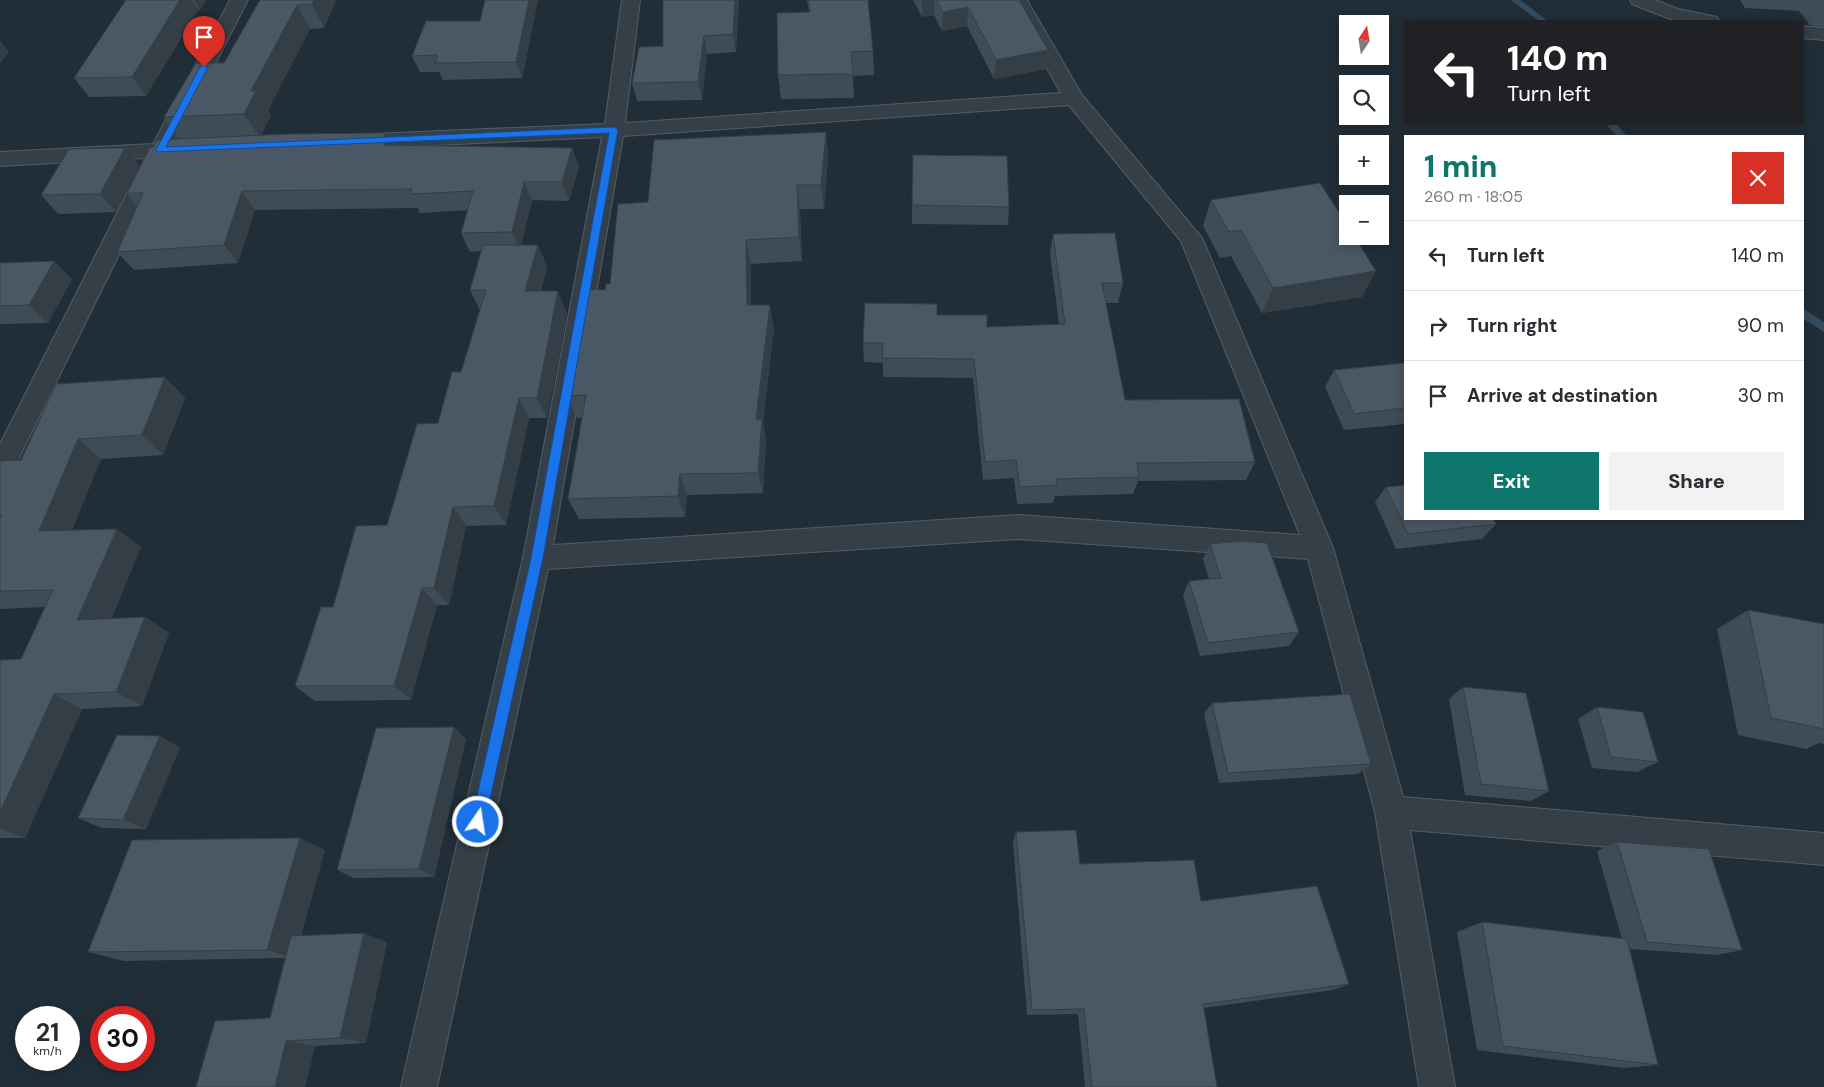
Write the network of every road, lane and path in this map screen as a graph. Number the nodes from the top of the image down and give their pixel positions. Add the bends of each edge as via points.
1 (239, 0) edge
2 (631, 0) edge
3 (1018, 0) edge
4 (1639, 0) edge
5 (1705, 20) edge
6 (1804, 32) edge
7 (1824, 34) edge
8 (1074, 98) junction
9 (614, 130) junction
10 (328, 143) edge
11 (209, 148) edge
12 (160, 150) junction
13 (0, 159) edge
14 (0, 470) edge
15 (1319, 548) junction
16 (537, 558) junction
17 (1391, 812) junction
18 (1824, 849) edge
19 (419, 1087) edge
20 (1437, 1087) edge

1 - 12 street
2 - 9 street
3 - 8 street
4 - 5 street via 1673,14
6 - 7 street
8 - 9 street
8 - 15 street via 1191,238
9 - 10 street
9 - 16 street
11 - 12 street
12 - 13 street
12 - 14 street
15 - 16 street via 1019,526
15 - 17 street
16 - 19 street
17 - 18 street
17 - 20 street

